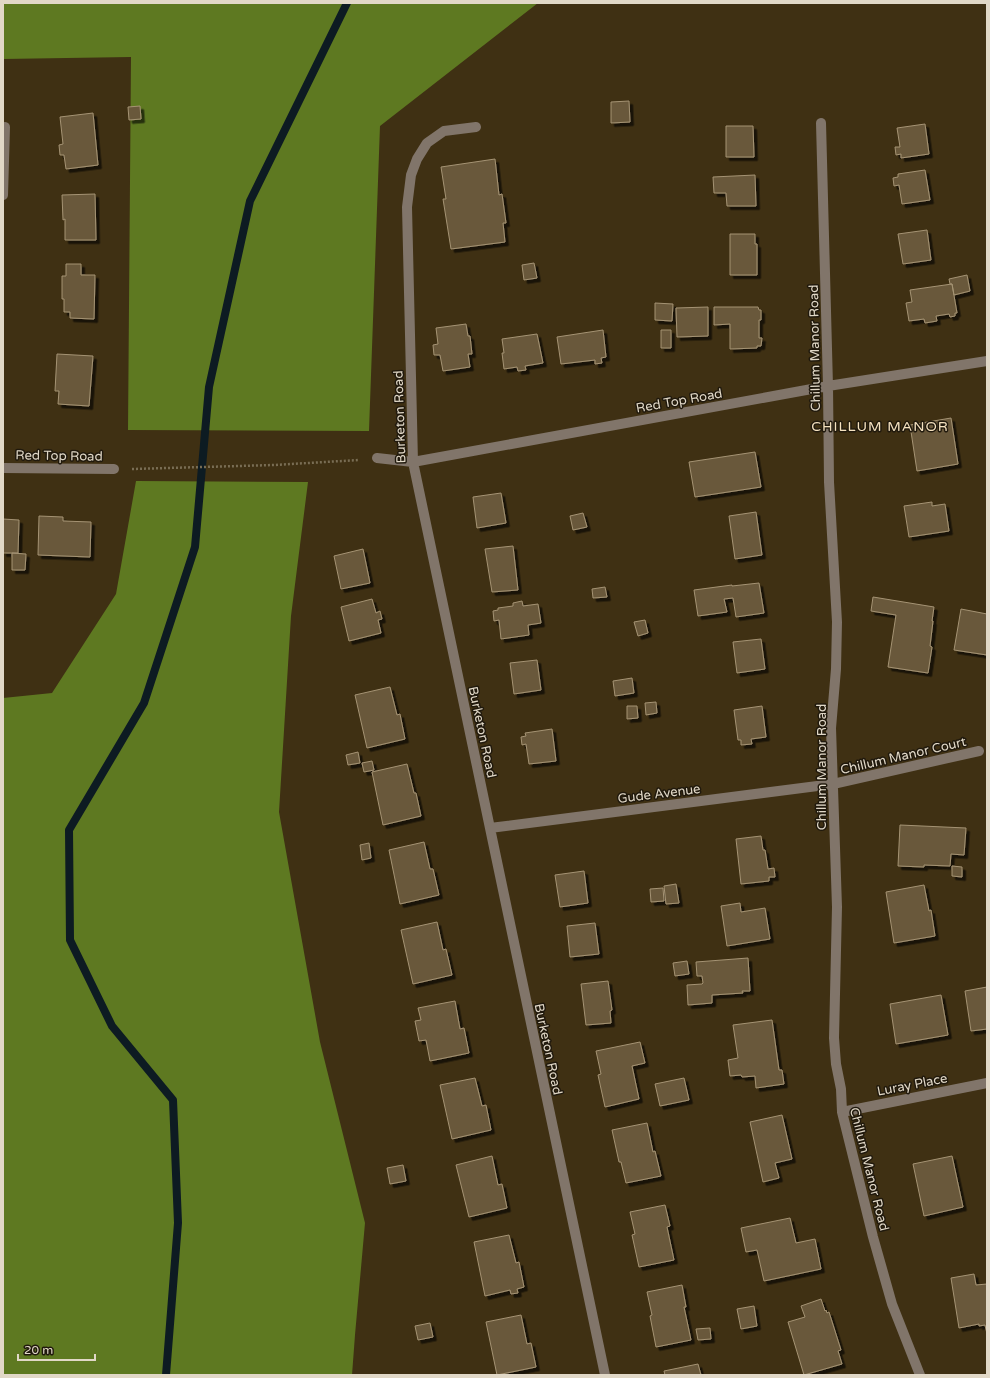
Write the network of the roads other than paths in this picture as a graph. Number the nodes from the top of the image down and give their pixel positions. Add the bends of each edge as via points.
1 (822, 123) dead end
2 (476, 126) dead end
3 (6, 127) dead end
4 (3, 195) edge
5 (987, 361) edge
6 (828, 386) junction
7 (377, 458) road end
8 (413, 462) junction
9 (3, 468) edge
10 (114, 469) dead end
11 (979, 751) dead end
12 (833, 784) junction
13 (490, 828) junction
14 (987, 1083) edge
15 (842, 1112) junction
16 (605, 1375) edge
17 (920, 1375) edge

1 - 6 street, Chillum Manor Road
2 - 8 street, Burketon Road via 444,131 427,143 417,159 408,190
3 - 4 street
5 - 6 street, Red Top Road
6 - 8 street, Red Top Road
6 - 12 street, Chillum Manor Road via 829,482 837,622 831,728
7 - 8 street, Red Top Road
8 - 13 street, Burketon Road
9 - 10 street, Red Top Road
11 - 12 street, Chillum Manor Court
12 - 13 street, Gude Avenue
12 - 15 street, Chillum Manor Road via 837,907 834,1038
13 - 16 street, Burketon Road
14 - 15 street, Luray Place
15 - 17 street, Chillum Manor Road via 892,1304

